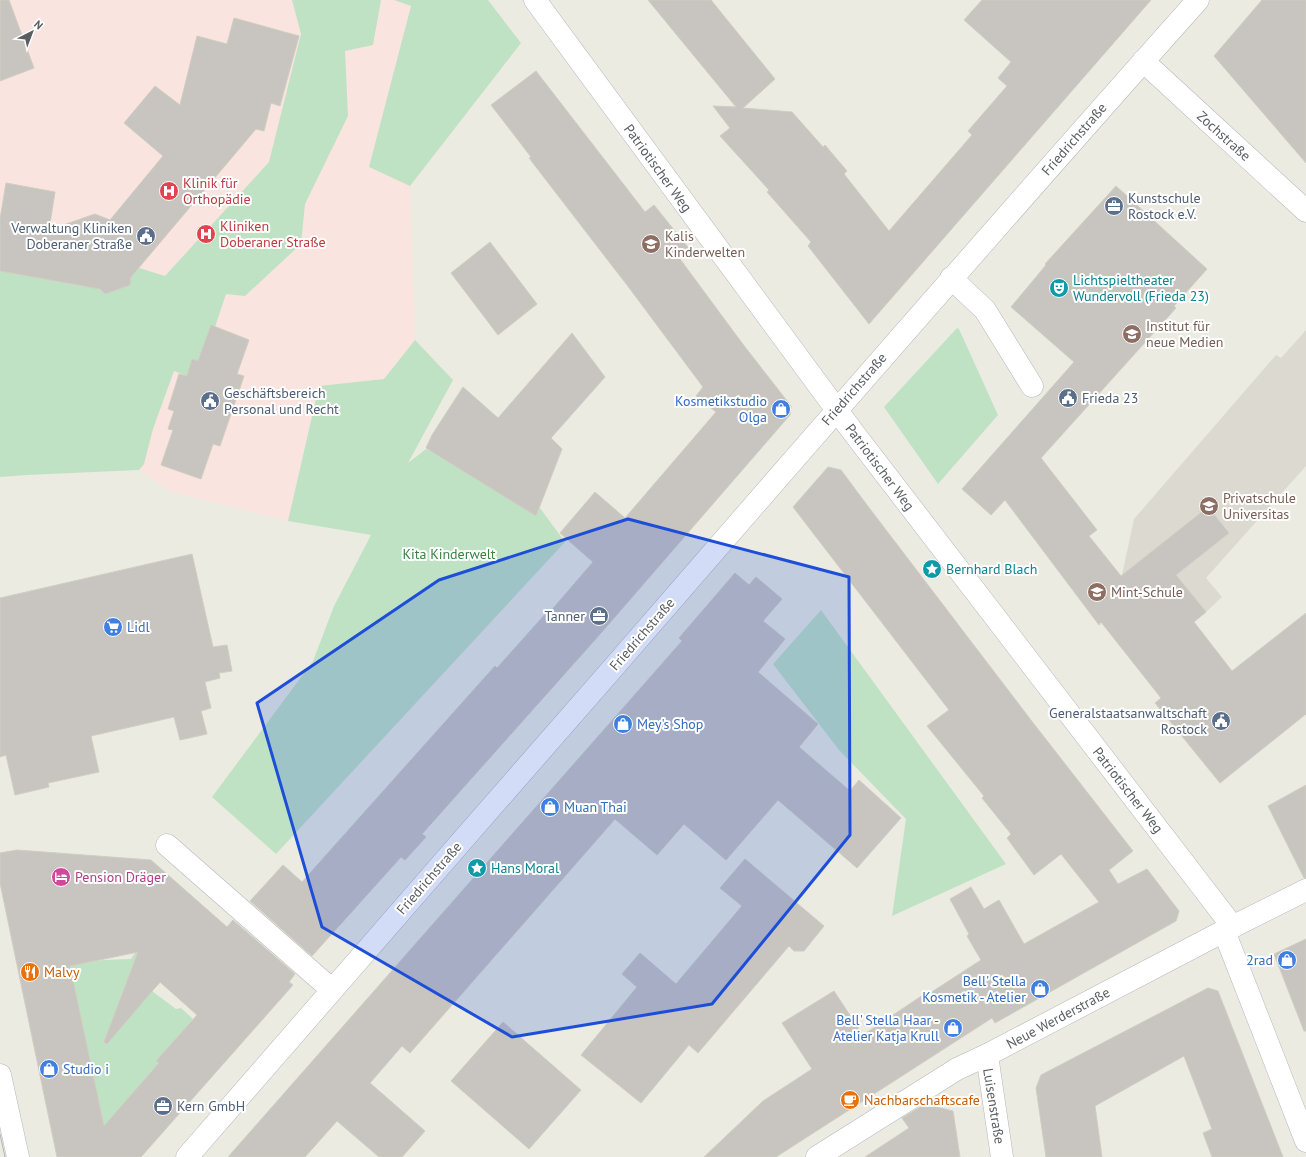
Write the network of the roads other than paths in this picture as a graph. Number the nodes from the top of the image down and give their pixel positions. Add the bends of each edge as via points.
1 (535, 0) edge
2 (1198, 0) edge
3 (1142, 61) junction
4 (1306, 210) edge
5 (951, 278) junction
6 (1032, 386) dead end
7 (836, 410) junction
8 (167, 845) dead end
9 (1306, 890) edge
10 (1229, 929) junction
11 (331, 989) junction
12 (986, 1055) junction
13 (0, 1075) edge
14 (1306, 1141) edge
15 (18, 1157) edge
16 (187, 1157) edge
17 (817, 1157) edge
18 (1002, 1157) edge

1 - 7 street, Patriotischer Weg
2 - 3 street, Friedrichstraße
3 - 4 street, Zochstraße
3 - 5 street, Friedrichstraße
5 - 6 street via 985,310
5 - 7 street, Friedrichstraße
7 - 10 street, Patriotischer Weg
7 - 11 street, Friedrichstraße
8 - 11 street
9 - 10 street, Neue Werderstraße
10 - 12 street, Neue Werderstraße
10 - 14 street, Patriotischer Weg
11 - 16 street, Friedrichstraße
12 - 17 street, Neue Werderstraße via 957,1069
12 - 18 street, Luisenstraße
13 - 15 street

